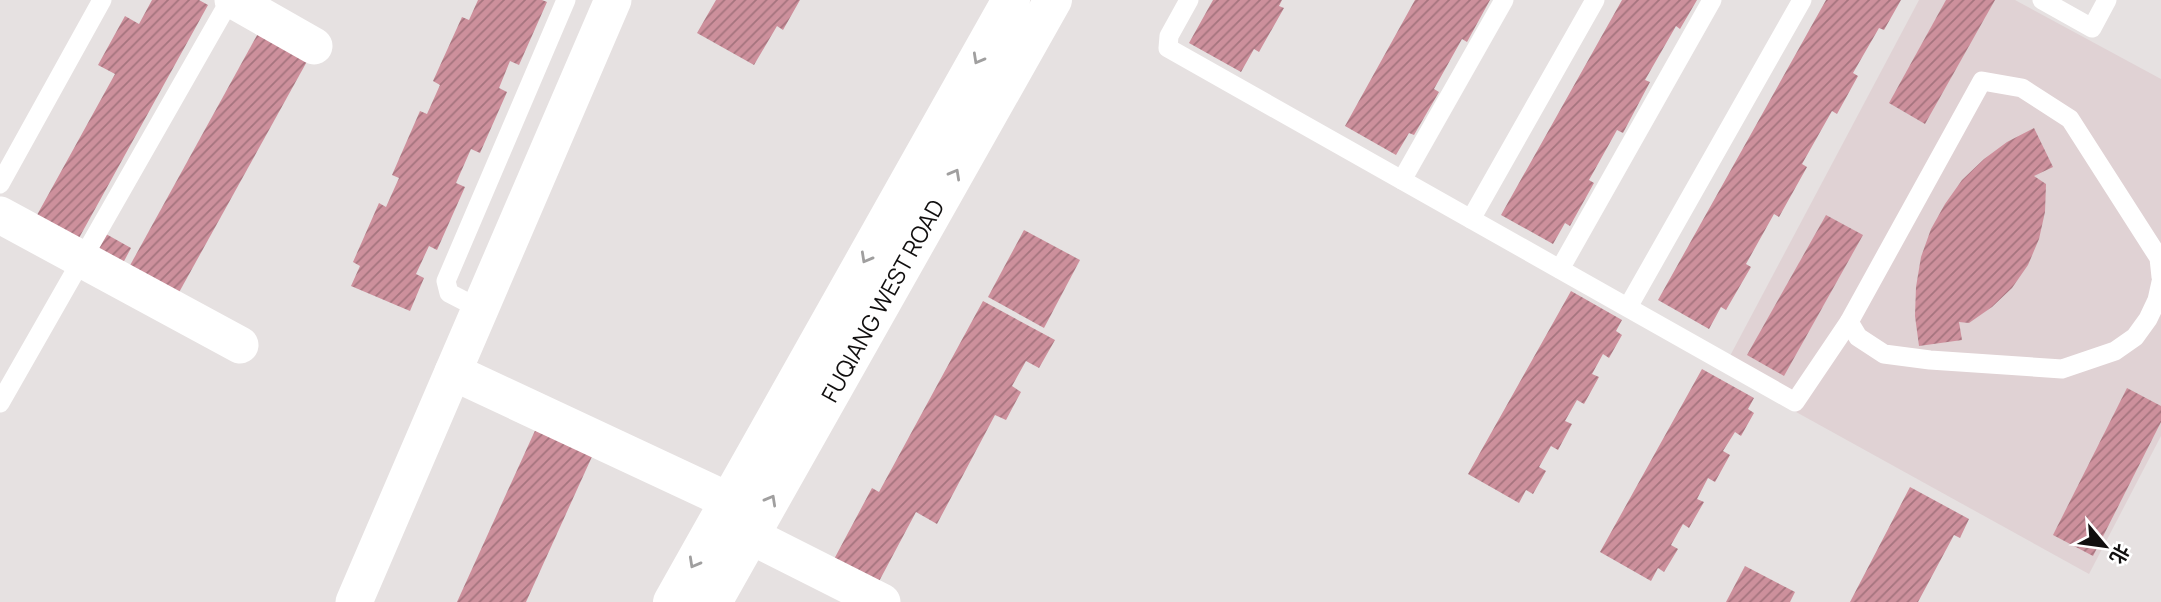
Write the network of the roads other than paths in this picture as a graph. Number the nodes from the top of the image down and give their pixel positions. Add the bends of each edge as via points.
1 (102, 0) edge
2 (231, 0) edge
3 (566, 0) edge
4 (613, 0) edge
5 (1011, 0) edge
6 (1053, 0) edge
7 (1189, 0) edge
8 (1504, 0) edge
9 (1595, 0) edge
10 (1712, 0) edge
11 (1802, 0) edge
12 (2042, 0) edge
13 (2107, 0) edge
14 (314, 46) dead end
15 (1402, 180) junction
16 (0, 184) edge
17 (0, 215) edge
18 (1471, 219) junction
19 (82, 259) junction
20 (1560, 269) junction
21 (2161, 280) edge
22 (1628, 307) junction
23 (480, 309) junction
24 (1849, 322) junction
25 (2155, 322) edge
26 (240, 345) dead end
27 (453, 372) junction
28 (0, 403) edge
29 (729, 501) junction
30 (751, 536) junction
31 (354, 602) edge
32 (672, 602) edge
33 (713, 602) edge
34 (882, 602) edge

1 - 16 lane
2 - 14 street
2 - 19 lane
3 - 23 lane via 446,281 449,293
4 - 23 street
5 -> 29 main road, FUQIANG WEST ROAD
30 -> 6 main road, FUQIANG WEST ROAD
7 - 15 lane via 1169,36 1168,48
8 - 15 lane
9 - 18 lane
10 - 20 lane
11 - 22 lane
12 - 13 lane via 2092,27
15 - 18 lane
17 - 19 street
18 - 20 lane
19 - 26 street
19 - 28 lane
20 - 22 lane
21 - 24 lane via 2159,258 2070,118 2022,88 1982,81
21 - 25 lane
22 - 24 lane via 1795,402
23 - 27 street
24 - 25 lane via 1858,337 1884,354 2062,369 2115,351
27 - 29 street
27 - 31 street
29 -> 32 main road, FUQIANG WEST ROAD
30 - 33 main road, FUQIANG WEST ROAD
30 - 34 street

